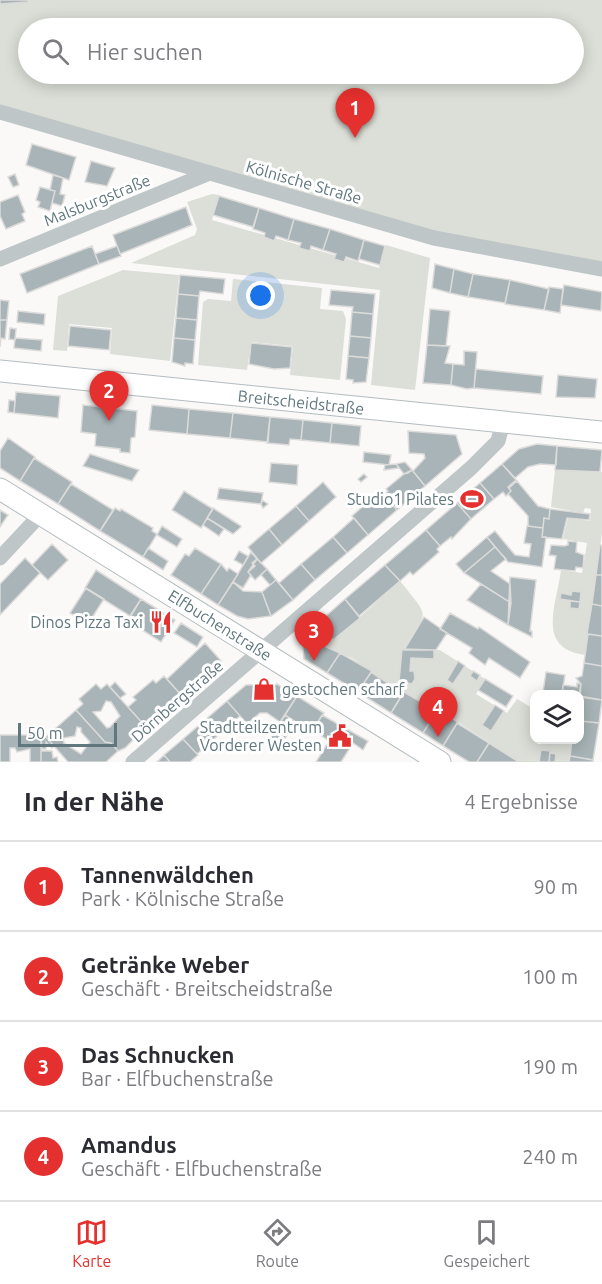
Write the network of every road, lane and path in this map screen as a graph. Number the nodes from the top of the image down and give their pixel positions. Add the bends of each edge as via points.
1 (0, 112) edge
2 (207, 174) junction
3 (0, 259) edge
4 (602, 269) edge
5 (0, 372) edge
6 (503, 422) junction
7 (602, 432) edge
8 (0, 489) edge
9 (41, 514) junction
10 (0, 558) edge
11 (262, 651) junction
12 (133, 762) edge
13 (440, 762) edge

1 - 2 street, Kölnische Straße
2 - 3 street, Malsburgstraße
2 - 4 street, Kölnische Straße via 434,238
5 - 6 main road, Breitscheidstraße
6 - 7 main road, Breitscheidstraße
6 - 11 street, Dörnbergstraße via 492,449
8 - 9 main road, Elfbuchenstraße
9 - 10 street
9 - 11 main road, Elfbuchenstraße
11 - 12 street, Dörnbergstraße
11 - 13 main road, Elfbuchenstraße

